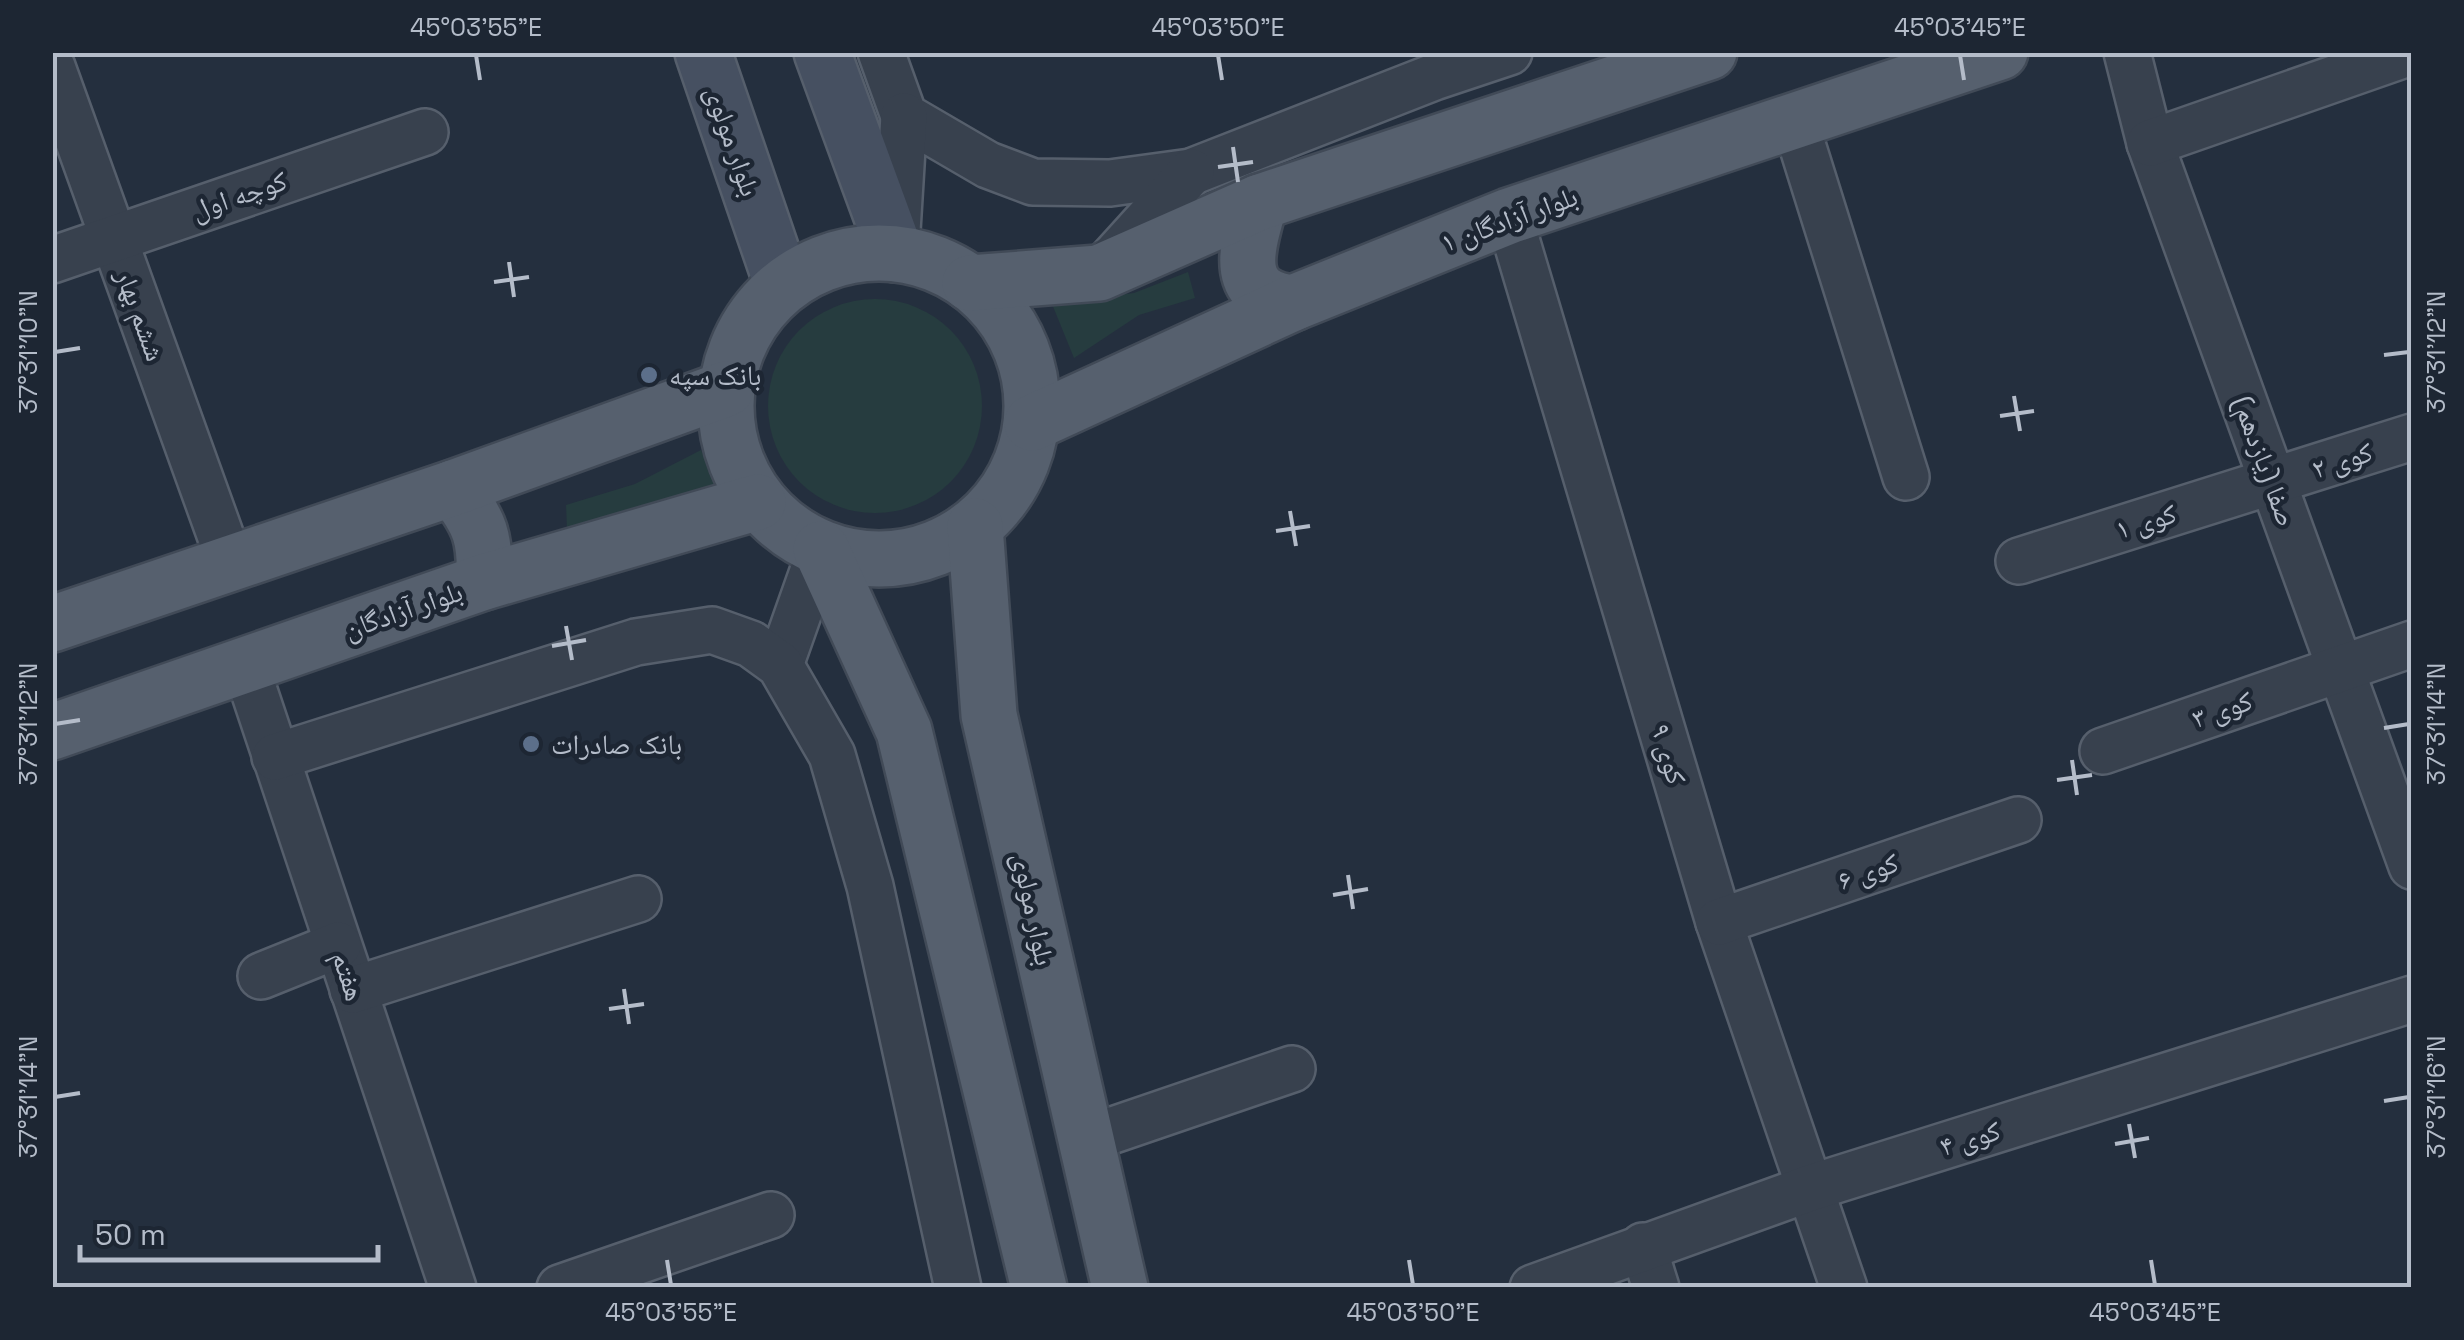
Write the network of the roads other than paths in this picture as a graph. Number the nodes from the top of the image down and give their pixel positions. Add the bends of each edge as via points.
1 (703, 52) edge
2 (822, 52) edge
3 (881, 52) edge
4 (1508, 52) edge
5 (1709, 52) edge
6 (2000, 52) edge
7 (2128, 52) edge
8 (2410, 52) edge
9 (1429, 65) edge
10 (52, 68) edge
11 (904, 116) junction
12 (1795, 122) junction
13 (425, 132) dead end
14 (2150, 143) junction
15 (1191, 172) junction
16 (1260, 202) junction
17 (1509, 216) junction
18 (114, 238) junction
19 (896, 254) junction
20 (52, 260) edge
21 (1098, 273) junction
22 (970, 283) junction
23 (783, 286) junction
24 (1293, 303) junction
25 (726, 390) junction
26 (1032, 424) junction
27 (2412, 437) edge
28 (1906, 477) dead end
29 (2272, 482) junction
30 (453, 488) junction
31 (758, 502) junction
32 (974, 526) junction
33 (821, 549) junction
34 (2020, 561) dead end
35 (230, 562) junction
36 (484, 582) junction
37 (52, 624) edge
38 (2412, 644) edge
39 (244, 664) junction
40 (780, 665) junction
41 (2340, 668) junction
42 (52, 732) edge
43 (2104, 751) dead end
44 (275, 756) junction
45 (1008, 790) junction
46 (924, 812) junction
47 (2018, 820) dead end
48 (2412, 866) edge
49 (638, 899) dead end
50 (1719, 922) junction
51 (338, 944) junction
52 (262, 976) dead end
53 (354, 990) junction
54 (2412, 999) edge
55 (1292, 1069) dead end
56 (1084, 1140) junction
57 (1810, 1188) junction
58 (771, 1216) dead end
59 (1650, 1267) edge
60 (453, 1288) edge
61 (560, 1288) edge
62 (958, 1288) edge
63 (1039, 1288) edge
64 (1120, 1288) edge
65 (1533, 1288) edge
66 (1844, 1288) edge

1 - 23 main road, بلوار مولوی
2 - 19 main road
3 - 11 street
4 - 9 street
5 - 16 main road
6 - 12 main road, بلوار آزادگان ۱
7 - 14 street, صفا (یازدهم)
8 - 14 street
9 - 15 street
10 - 18 street, ششم بهار
11 - 15 street via 988,165 1034,182 1110,183
11 - 19 street
12 - 17 main road, بلوار آزادگان ۱
12 - 28 street
13 - 18 street, کوچه اول
14 - 29 street, صفا (یازدهم)
15 - 21 street
16 - 21 main road
16 - 24 main road via 1245,254 1248,274 1260,291
17 - 24 main road, بلوار آزادگان ۱
17 - 50 street, کوی ۹
18 - 20 street, کوچه اول
18 - 35 street, ششم بهار
19 - 22 main road
19 - 23 main road via 856,255 817,266
21 - 22 main road
22 - 26 main road via 999,310 1020,345 1031,383
23 - 25 main road via 735,350
24 - 26 main road, بلوار آزادگان ۱
25 - 30 main road
25 - 31 main road via 726,430
26 - 32 main road via 1003,498
27 - 29 street, کوی ۲
29 - 34 street, کوی ۱
29 - 41 street, صفا (یازدهم)
30 - 35 main road
30 - 36 main road via 476,516 486,554
31 - 33 main road via 786,530
31 - 36 main road, بلوار آزادگان
32 - 33 main road via 948,544 885,560
32 - 45 main road, بلوار مولوی via 988,716
33 - 40 street
33 - 46 main road via 904,731
35 - 37 main road
36 - 39 main road, بلوار آزادگان
38 - 41 street
39 - 42 main road, بلوار آزادگان
39 - 44 street, هفتم
40 - 44 street via 712,630 636,642
40 - 62 street via 832,755 860,849
41 - 43 street, کوی ۳
41 - 48 street, صفا (یازدهم)
44 - 51 street, هفتم
45 - 46 main road via 984,779 958,780
45 - 56 main road, بلوار مولوی
46 - 63 main road
47 - 50 street, کوی ۶
49 - 53 street
50 - 57 street, کوی ۹
51 - 52 street
51 - 53 street, هفتم
53 - 60 street, هفتم
54 - 57 street, کوی ۴
55 - 56 street
56 - 64 main road, بلوار مولوی
57 - 59 street, کوی ۴
57 - 66 street, کوی ۹
58 - 61 street
59 - 65 street, کوی ۴

